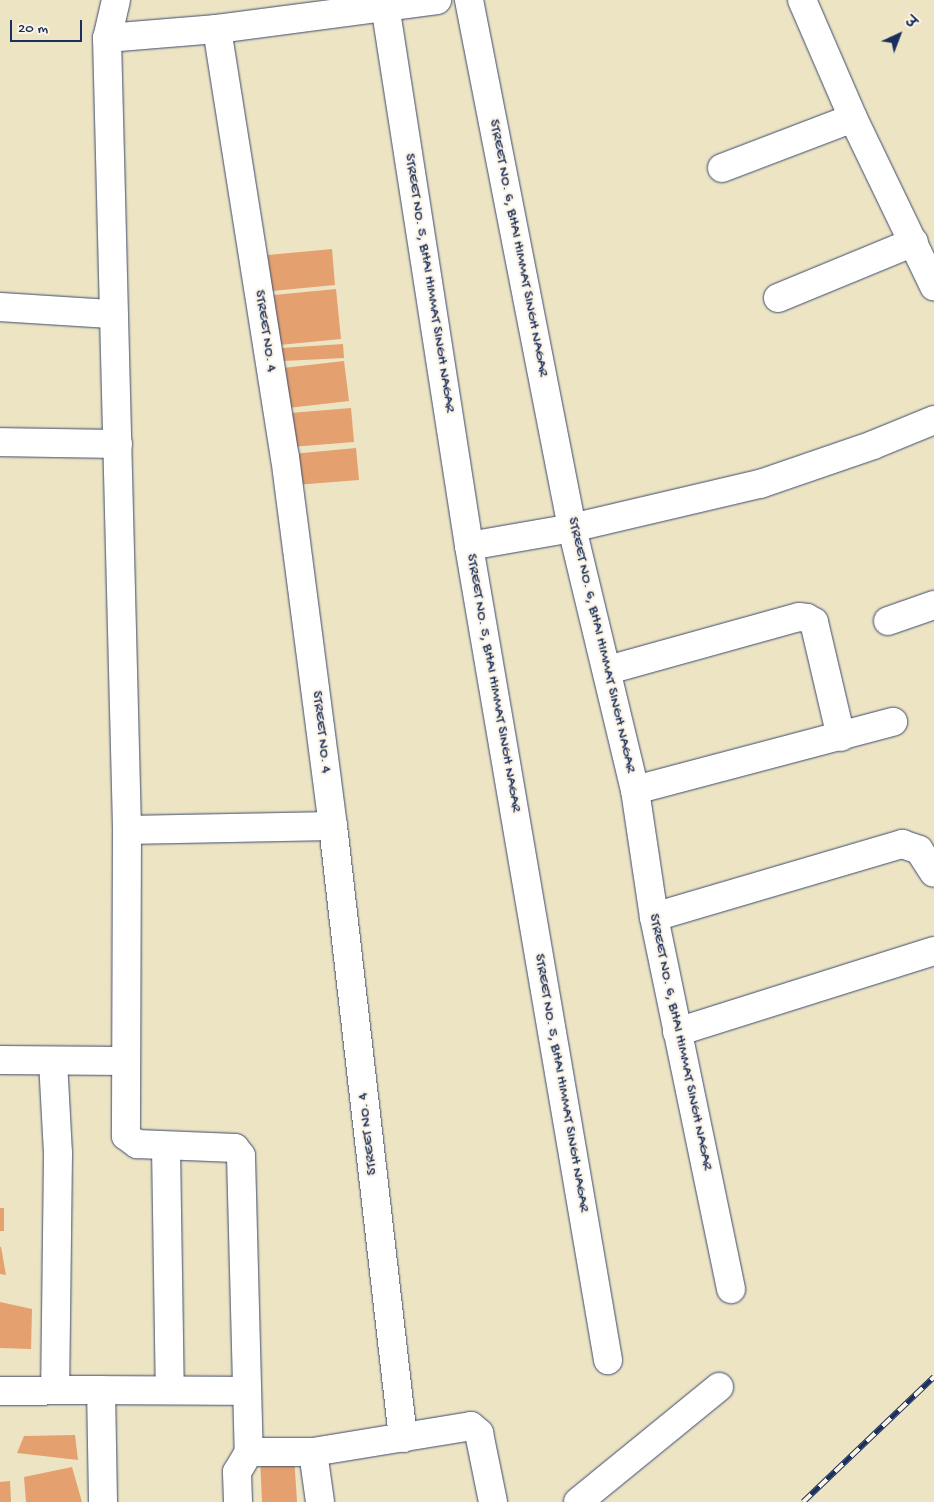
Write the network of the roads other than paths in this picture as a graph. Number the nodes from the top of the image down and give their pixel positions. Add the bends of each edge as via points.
1 (116, 0) edge
2 (437, 0) edge
3 (469, 0) edge
4 (802, 0) edge
5 (386, 5) junction
6 (275, 10) edge
7 (217, 29) junction
8 (108, 38) junction
9 (853, 118) junction
10 (722, 168) dead end
11 (914, 242) junction
12 (934, 286) edge
13 (778, 298) dead end
14 (0, 307) edge
15 (112, 314) junction
16 (934, 420) edge
17 (0, 442) edge
18 (118, 444) junction
19 (572, 528) junction
20 (469, 546) junction
21 (934, 606) edge
22 (888, 621) dead end
23 (608, 670) junction
24 (893, 722) dead end
25 (841, 737) junction
26 (635, 790) junction
27 (333, 826) junction
28 (127, 830) junction
29 (934, 871) edge
30 (654, 917) junction
31 (934, 951) edge
32 (677, 1032) junction
33 (0, 1060) edge
34 (53, 1061) junction
35 (124, 1061) junction
36 (166, 1147) junction
37 (731, 1290) dead end
38 (608, 1360) dead end
39 (719, 1387) dead end
40 (55, 1390) junction
41 (101, 1390) junction
42 (170, 1390) junction
43 (0, 1391) edge
44 (246, 1392) junction
45 (403, 1438) junction
46 (249, 1452) junction
47 (313, 1452) junction
48 (103, 1502) edge
49 (238, 1502) edge
50 (320, 1502) edge
51 (493, 1502) edge
52 (578, 1502) edge

1 - 8 street
2 - 5 street
3 - 19 street, STREET NO. 6, BHAI HIMMAT SINGH NAGAR
4 - 9 street
5 - 6 street
5 - 20 street, STREET NO. 5, BHAI HIMMAT SINGH NAGAR
6 - 7 street
7 - 8 street
7 - 27 street, STREET NO. 4 via 285,457
8 - 15 street
9 - 10 street
9 - 11 street
11 - 12 street
11 - 13 street
14 - 15 street
15 - 18 street
16 - 19 street via 760,484
17 - 18 street
18 - 28 street
19 - 20 street
19 - 23 street, STREET NO. 6, BHAI HIMMAT SINGH NAGAR
20 - 38 street, STREET NO. 5, BHAI HIMMAT SINGH NAGAR
21 - 22 street
23 - 25 street via 799,617 807,618 814,622
23 - 26 street, STREET NO. 6, BHAI HIMMAT SINGH NAGAR
24 - 25 street
25 - 26 street
26 - 30 street, STREET NO. 6, BHAI HIMMAT SINGH NAGAR
27 - 28 street
27 - 45 street, STREET NO. 4
28 - 35 street
29 - 30 street via 919,850 902,844
30 - 32 street, STREET NO. 6, BHAI HIMMAT SINGH NAGAR
31 - 32 street
32 - 37 street, STREET NO. 6, BHAI HIMMAT SINGH NAGAR
33 - 34 street
34 - 35 street
34 - 40 street via 58,1154
35 - 36 street via 126,1136 137,1144
36 - 42 street
36 - 44 street via 235,1148 241,1156
39 - 52 street
40 - 41 street
40 - 43 street
41 - 42 street
41 - 48 street
42 - 44 street
44 - 46 street
45 - 47 street
45 - 51 street via 475,1428
46 - 47 street
46 - 49 street via 237,1472
47 - 50 street

